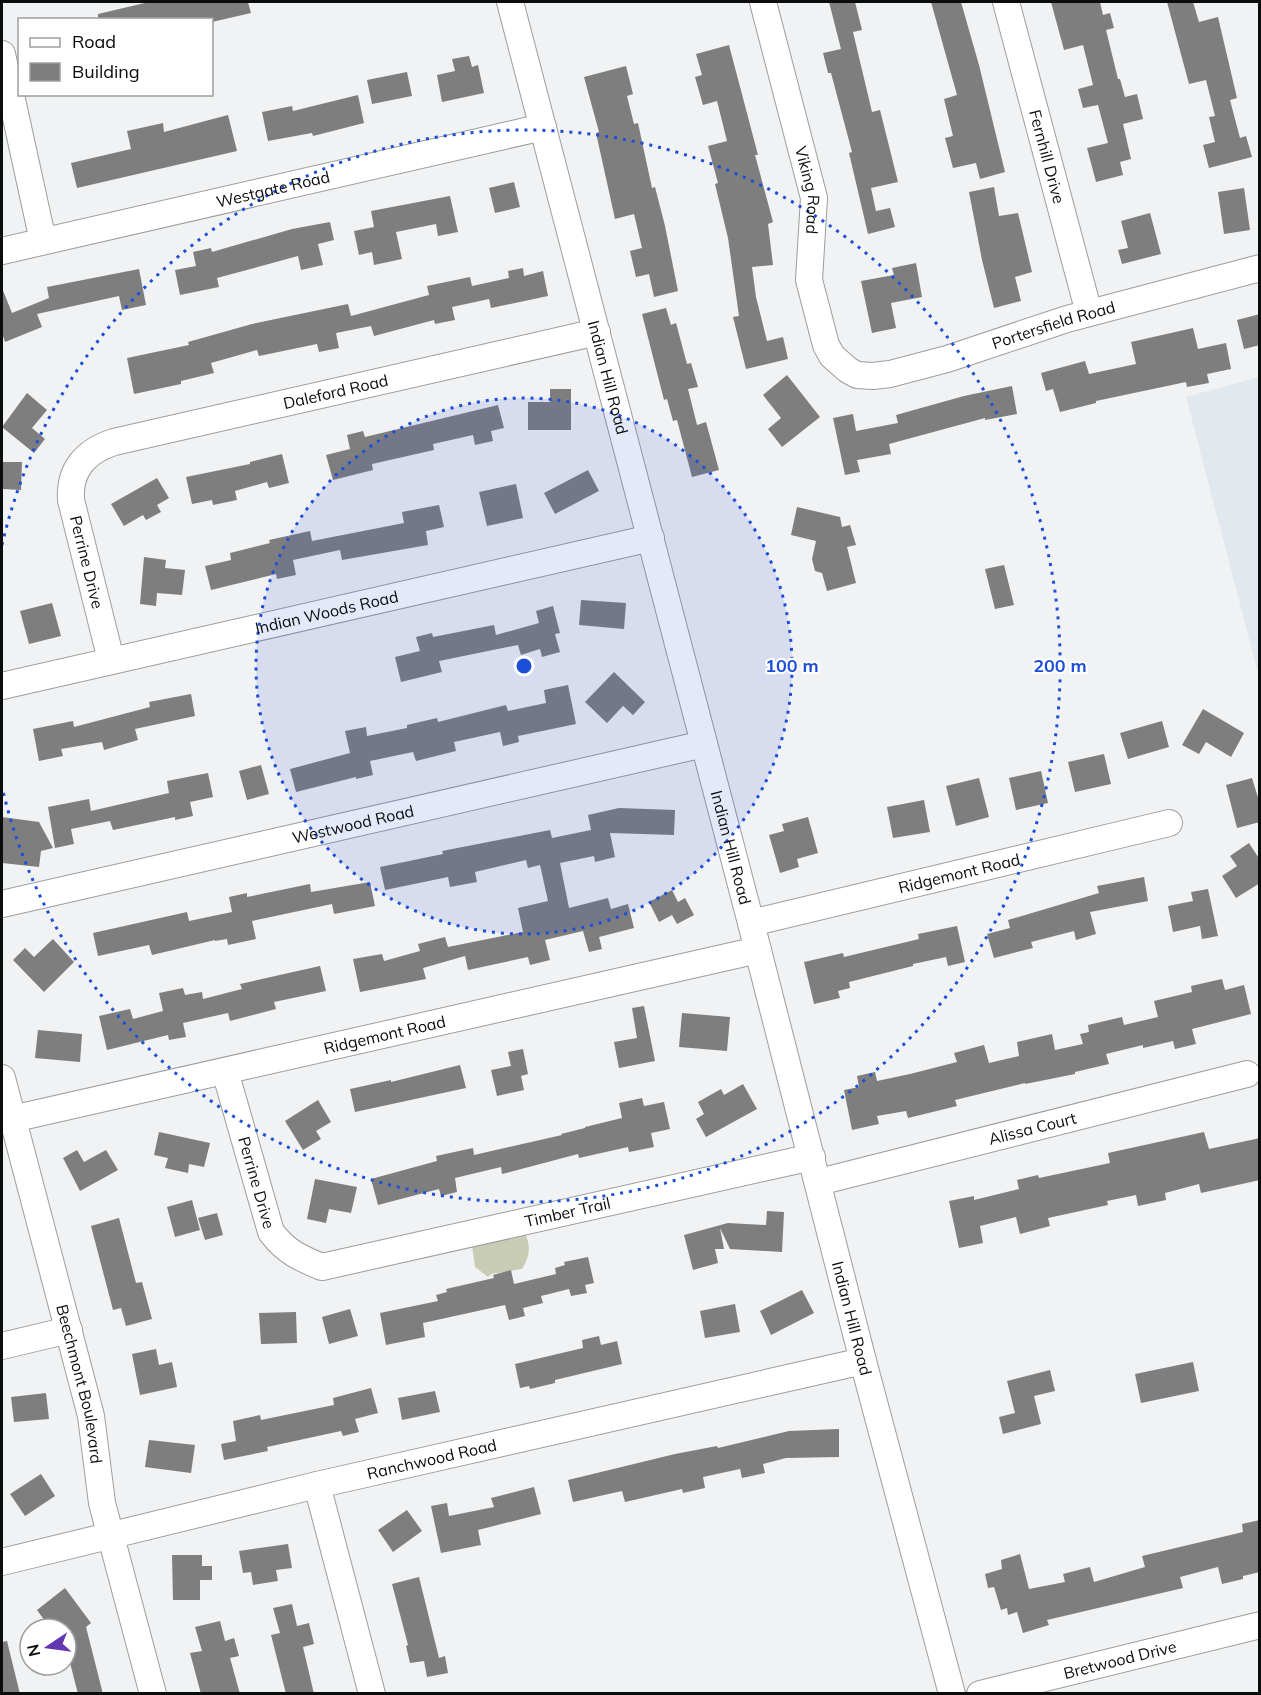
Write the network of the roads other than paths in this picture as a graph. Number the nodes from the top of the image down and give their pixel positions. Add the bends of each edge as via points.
1 (510, 2) edge
2 (763, 2) edge
3 (1006, 2) edge
4 (2, 54) edge
5 (543, 127) junction
6 (43, 241) junction
7 (2, 251) edge
8 (1260, 268) edge
9 (1089, 314) junction
10 (597, 332) junction
11 (848, 370) joint
12 (79, 464) joint
13 (651, 538) junction
14 (111, 660) junction
15 (2, 686) edge
16 (704, 744) junction
17 (1169, 823) dead end
18 (2, 904) edge
19 (752, 923) junction
20 (758, 950) junction
21 (225, 1071) junction
22 (1247, 1074) dead end
23 (2, 1077) edge
24 (12, 1119) junction
25 (812, 1157) junction
26 (819, 1182) junction
27 (322, 1267) joint
28 (69, 1330) junction
29 (2, 1346) edge
30 (863, 1361) junction
31 (317, 1485) junction
32 (111, 1536) junction
33 (2, 1562) edge
34 (1260, 1625) edge
35 (153, 1694) edge
36 (372, 1694) edge
37 (952, 1694) edge
38 (980, 1694) edge

1 - 5 street, Indian Hill Road
2 - 11 street, Viking Road via 814,198 809,280 826,345
3 - 9 street, Fernhill Drive
4 - 6 street
5 - 6 street, Westgate Road
5 - 10 street, Indian Hill Road
6 - 7 street, Westgate Road
8 - 9 street, Portersfield Road
9 - 11 street, Portersfield Road via 890,374 857,375
10 - 12 street, Daleford Road via 114,442 91,452
10 - 13 street, Indian Hill Road
12 - 14 street, Perrine Drive via 72,481 71,500
13 - 14 street, Indian Woods Road
13 - 16 street, Indian Hill Road
14 - 15 street, Indian Woods Road
16 - 18 street, Westwood Road
16 - 19 street, Indian Hill Road
17 - 19 street, Ridgemont Road
19 - 20 street, Indian Hill Road
20 - 21 street, Ridgemont Road
20 - 25 street, Indian Hill Road
21 - 24 street, Ridgemont Road
21 - 27 street, Perrine Drive via 271,1232 281,1246
22 - 26 street, Alissa Court
23 - 24 street, Beechmont Boulevard
24 - 28 street, Beechmont Boulevard
25 - 26 street, Indian Hill Road
25 - 27 street, Timber Trail
26 - 30 street, Indian Hill Road
28 - 29 street
28 - 32 street, Beechmont Boulevard via 91,1416 102,1503
30 - 31 street, Ranchwood Road
30 - 37 street, Indian Hill Road
31 - 32 street, Ranchwood Road
31 - 36 street
32 - 33 street, Ranchwood Road
32 - 35 street, Beechmont Boulevard
34 - 38 street, Bretwood Drive

